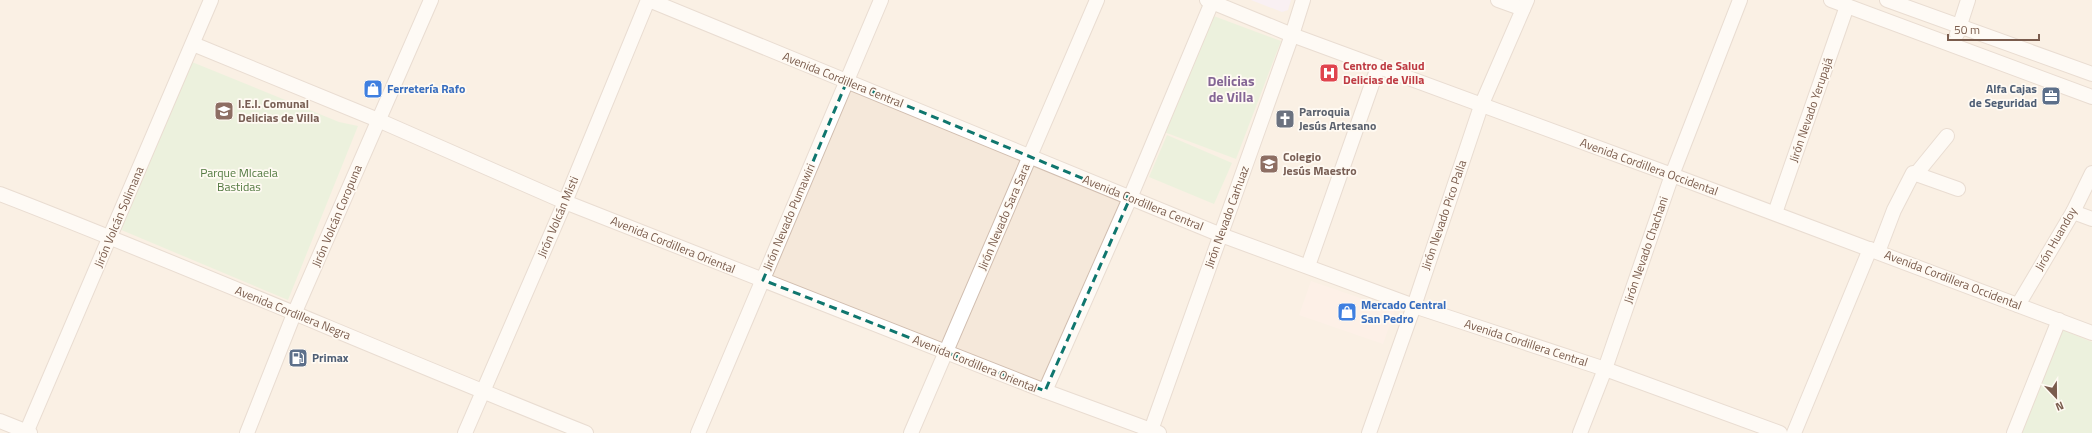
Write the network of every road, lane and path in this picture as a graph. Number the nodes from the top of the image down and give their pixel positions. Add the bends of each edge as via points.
1 (212, 0) edge
2 (430, 0) edge
3 (649, 0) edge
4 (881, 0) edge
5 (1097, 0) edge
6 (1303, 0) edge
7 (1498, 0) edge
8 (1740, 0) edge
9 (1831, 0) edge
10 (1887, 0) edge
11 (1968, 0) edge
12 (1209, 1) edge
13 (1525, 5) edge
14 (1847, 6) junction
15 (1960, 26) junction
16 (1292, 35) junction
17 (193, 44) junction
18 (1953, 45) junction
19 (1378, 67) junction
20 (2092, 74) edge
21 (847, 81) junction
22 (2092, 97) edge
23 (1481, 106) junction
24 (378, 120) junction
25 (1947, 136) dead end
26 (1030, 156) junction
27 (2092, 173) edge
28 (1916, 174) junction
29 (1672, 175) junction
30 (1958, 189) dead end
31 (0, 194) edge
32 (1130, 198) junction
33 (565, 202) junction
34 (2073, 212) junction
35 (1775, 213) junction
36 (2092, 219) edge
37 (1221, 235) junction
38 (110, 237) junction
39 (1874, 250) junction
40 (1308, 266) junction
41 (763, 280) junction
42 (2018, 305) junction
43 (1414, 306) junction
44 (294, 314) junction
45 (2059, 320) junction
46 (2092, 333) edge
47 (946, 352) junction
48 (1605, 370) junction
49 (1045, 391) junction
50 (482, 392) junction
51 (0, 421) edge
52 (1154, 432) edge
53 (28, 433) edge
54 (247, 433) edge
55 (465, 433) edge
56 (586, 433) edge
57 (698, 433) edge
58 (911, 433) edge
59 (1369, 433) edge
60 (1580, 433) edge
61 (1780, 433) edge
62 (1794, 433) edge
63 (2014, 433) edge

1 - 17 street, Jirón Volcán Solimana
2 - 24 street, Jirón Volcán Coropuna
3 - 21 street, Avenida Cordillera Central
3 - 33 street, Jirón Volcán Misti
4 - 21 street, Jirón Nevado Pumawiri
5 - 26 street, Jirón Nevado Sara Sara
6 - 16 street, Jirón Nevado Carhuaz
7 - 13 street
8 - 29 street, Jirón Nevado Chachani
9 - 14 street
10 - 15 street
11 - 15 street
12 - 16 street, Avenida Cordillera Occidental
12 - 32 street
13 - 23 street, Jirón Nevado Pico Palla
14 - 18 street
14 - 35 street, Jirón Nevado Yerupajá
15 - 18 street
15 - 20 street
16 - 19 street, Avenida Cordillera Occidental
16 - 37 street, Jirón Nevado Carhuaz
17 - 24 street, Avenida Cordillera Oriental
17 - 38 street, Jirón Volcán Solimana
18 - 22 street
19 - 23 street, Avenida Cordillera Occidental
19 - 40 street
21 - 26 street, Avenida Cordillera Central
21 - 41 street, Jirón Nevado Pumawiri
23 - 29 street, Avenida Cordillera Occidental
23 - 43 street, Jirón Nevado Pico Palla
24 - 33 street, Avenida Cordillera Oriental
24 - 44 street, Jirón Volcán Coropuna
25 - 28 street
26 - 32 street, Avenida Cordillera Central
26 - 47 street, Jirón Nevado Sara Sara
27 - 34 street, Jirón Huandoy
28 - 30 street
28 - 39 street via 1913,173
29 - 35 street, Avenida Cordillera Occidental
29 - 48 street, Jirón Nevado Chachani
31 - 38 street, Avenida Cordillera Negra
32 - 37 street, Avenida Cordillera Central
32 - 49 street
33 - 41 street, Avenida Cordillera Oriental
33 - 50 street, Jirón Volcán Misti
34 - 36 street
34 - 42 street, Jirón Huandoy
35 - 39 street, Avenida Cordillera Occidental
37 - 40 street, Avenida Cordillera Central
37 - 52 street, Jirón Nevado Carhuaz
38 - 44 street, Avenida Cordillera Negra
38 - 53 street, Jirón Volcán Solimana
39 - 42 street, Avenida Cordillera Occidental
39 - 62 street
40 - 43 street, Avenida Cordillera Central
41 - 47 street, Avenida Cordillera Oriental
41 - 57 street, Jirón Nevado Pumawiri
42 - 45 street, Avenida Cordillera Occidental
43 - 48 street, Avenida Cordillera Central
43 - 59 street, Jirón Nevado Pico Palla
44 - 50 street, Avenida Cordillera Negra
44 - 54 street, Jirón Volcán Coropuna
45 - 46 street, Avenida Cordillera Occidental
45 - 63 street
47 - 49 street, Avenida Cordillera Oriental
47 - 58 street, Jirón Nevado Sara Sara
48 - 60 street, Jirón Nevado Chachani
48 - 61 street, Avenida Cordillera Central
49 - 52 street, Avenida Cordillera Oriental
50 - 55 street, Jirón Volcán Misti
50 - 56 street, Avenida Cordillera Negra
51 - 53 street

